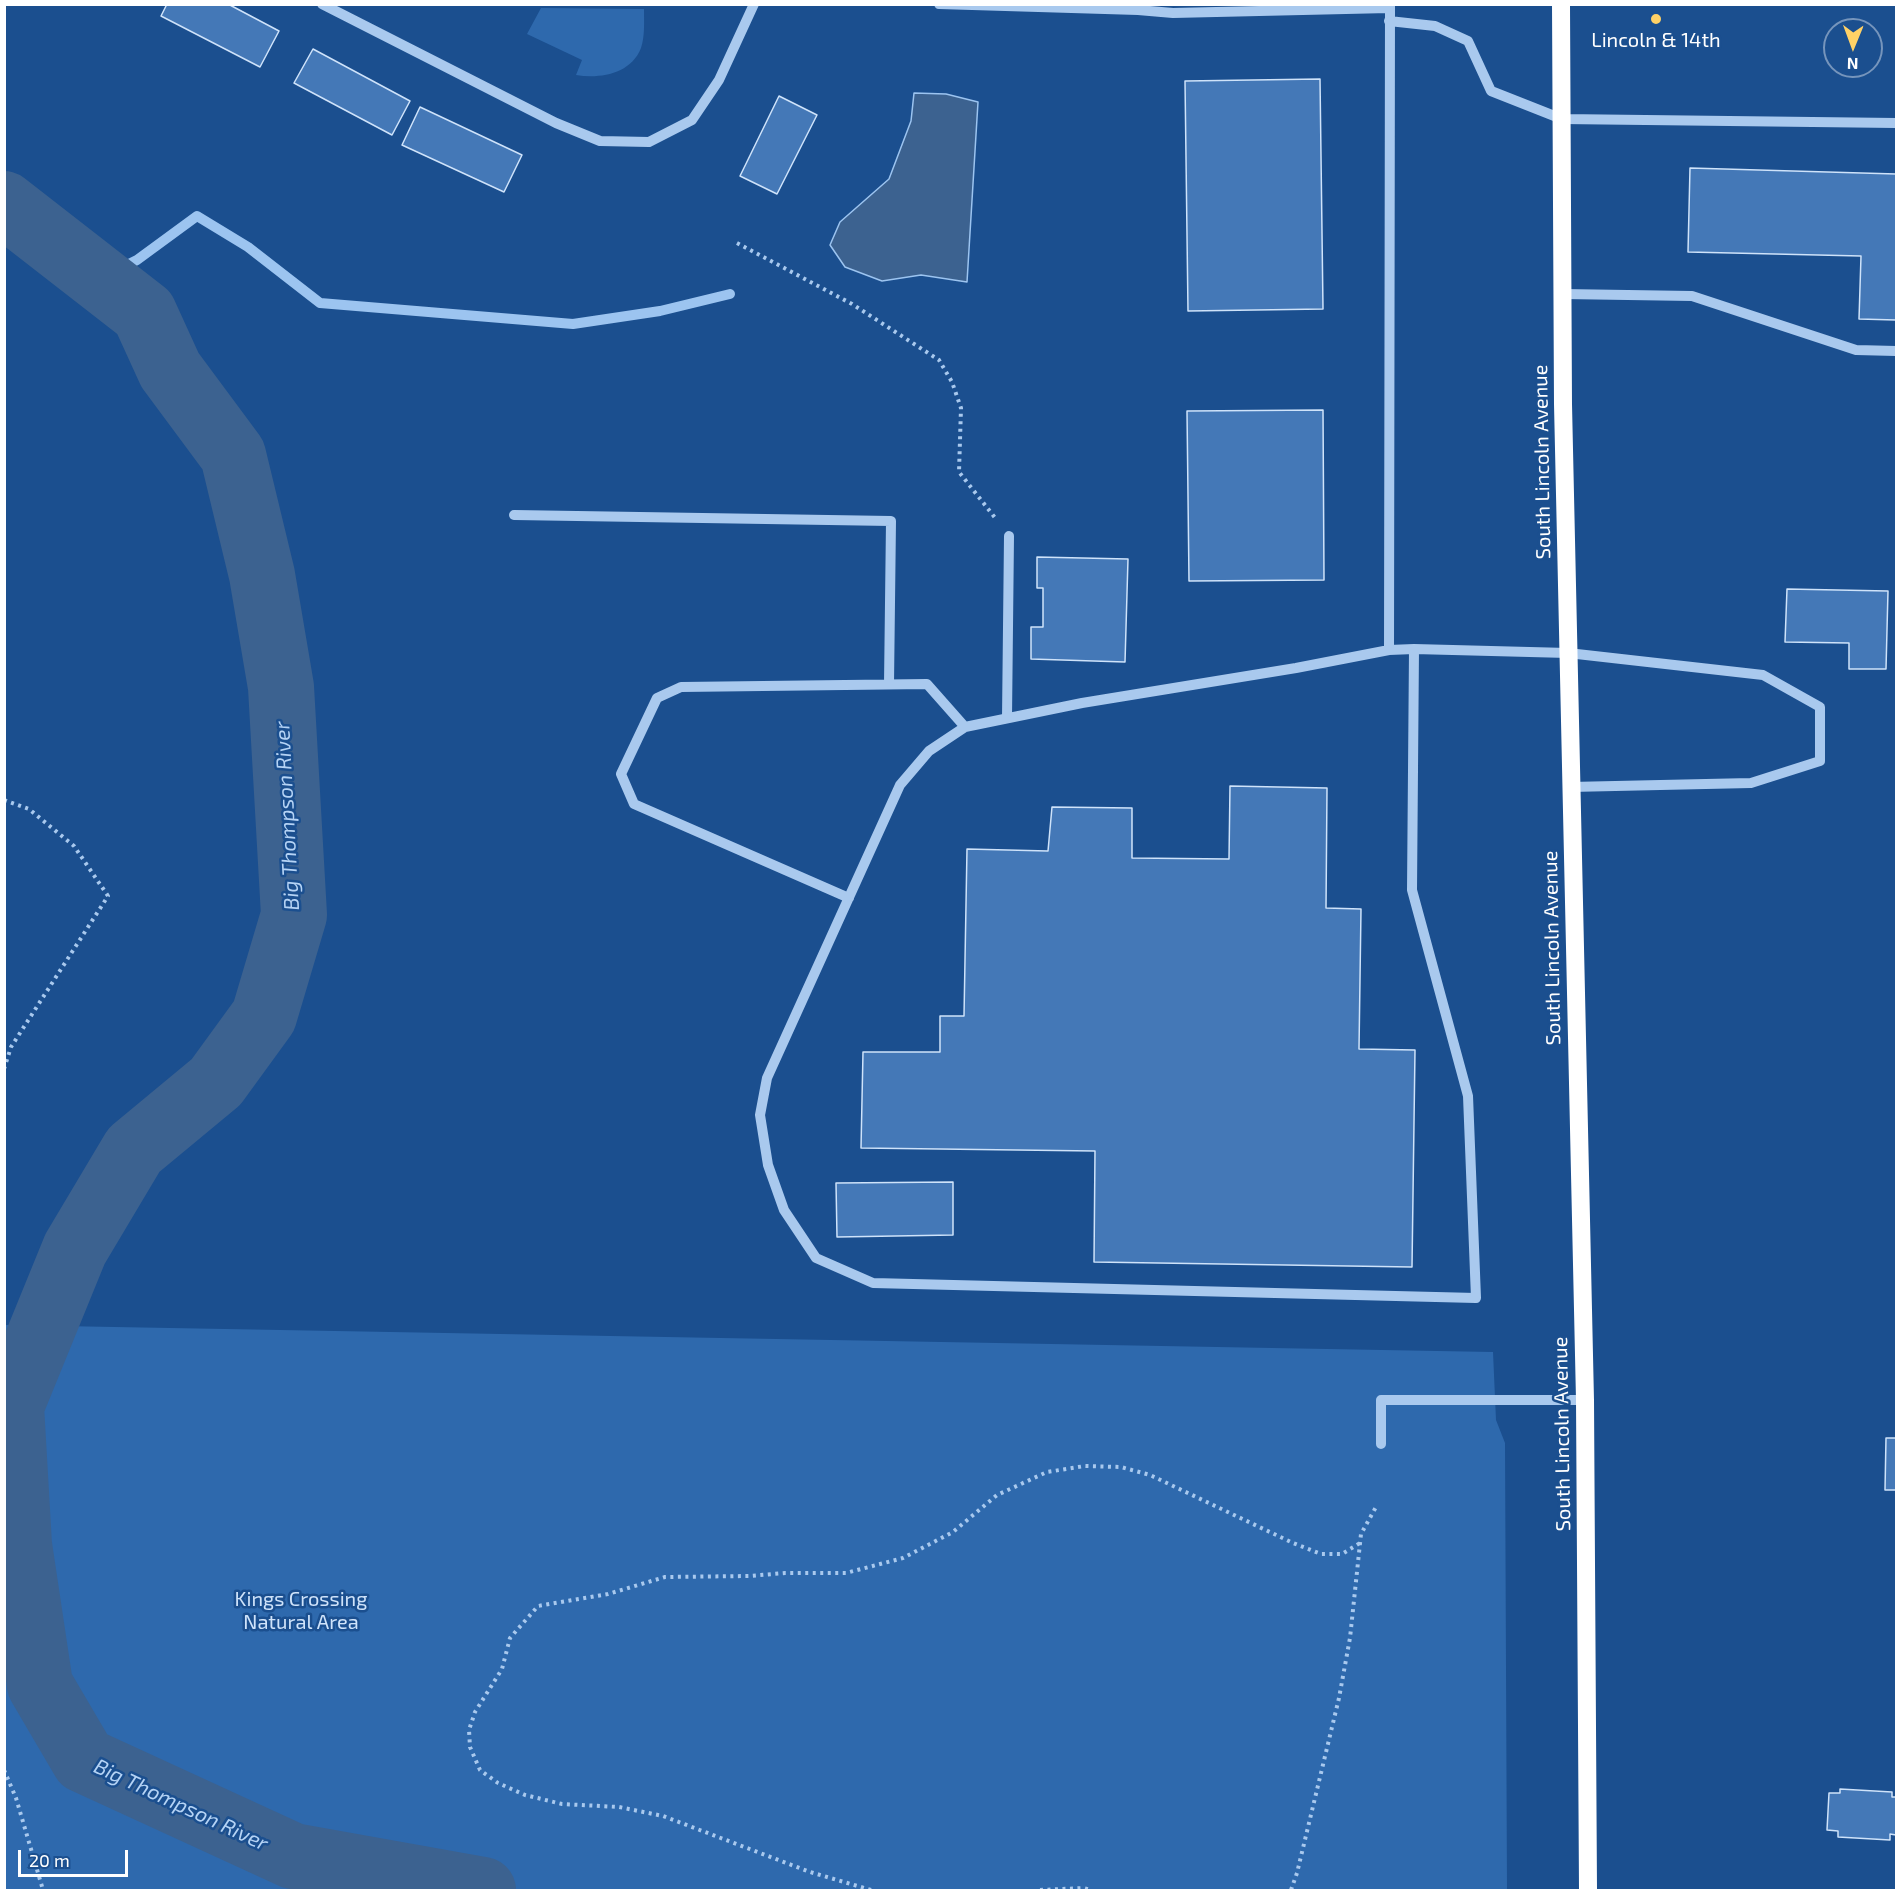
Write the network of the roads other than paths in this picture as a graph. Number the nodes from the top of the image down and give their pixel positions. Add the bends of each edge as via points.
1 (322, 4) edge
2 (754, 4) edge
3 (939, 4) edge
4 (1561, 4) edge
5 (1390, 6) edge
6 (1389, 21) junction
7 (1562, 118) junction
8 (1896, 123) edge
9 (1563, 294) junction
10 (1896, 351) edge
11 (514, 515) dead end
12 (1010, 536) road end
13 (1414, 649) junction
14 (1389, 650) junction
15 (1569, 653) junction
16 (889, 684) junction
17 (1007, 718) junction
18 (965, 727) junction
19 (1570, 787) junction
20 (849, 898) junction
21 (1585, 1400) junction
22 (1381, 1444) dead end
23 (1588, 1890) edge

1 - 2 lane via 556,123 600,141 649,142 692,120 719,80
3 - 5 lane via 1173,13
4 - 7 highway, South Lincoln Avenue
5 - 6 lane
6 - 7 lane via 1435,26 1467,42 1491,91
6 - 14 lane
7 - 8 lane
7 - 9 highway, South Lincoln Avenue
9 - 10 lane via 1692,296 1856,350
9 - 15 highway, South Lincoln Avenue
11 - 16 lane via 891,521
12 - 17 lane
13 - 14 lane
13 - 15 lane
13 - 20 lane via 1412,890 1468,1096 1476,1298 873,1282 816,1258 784,1210 768,1165 760,1115 767,1078
14 - 17 lane
15 - 19 highway, South Lincoln Avenue
15 - 19 lane via 1763,675 1820,707 1820,761 1791,771 1751,783
16 - 18 lane via 927,684
16 - 20 lane via 681,687 657,698 621,774 634,804
17 - 18 lane
18 - 20 lane via 929,751 900,785
19 - 21 highway, South Lincoln Avenue
21 - 22 lane via 1380,1400
21 - 23 highway, South Lincoln Avenue

